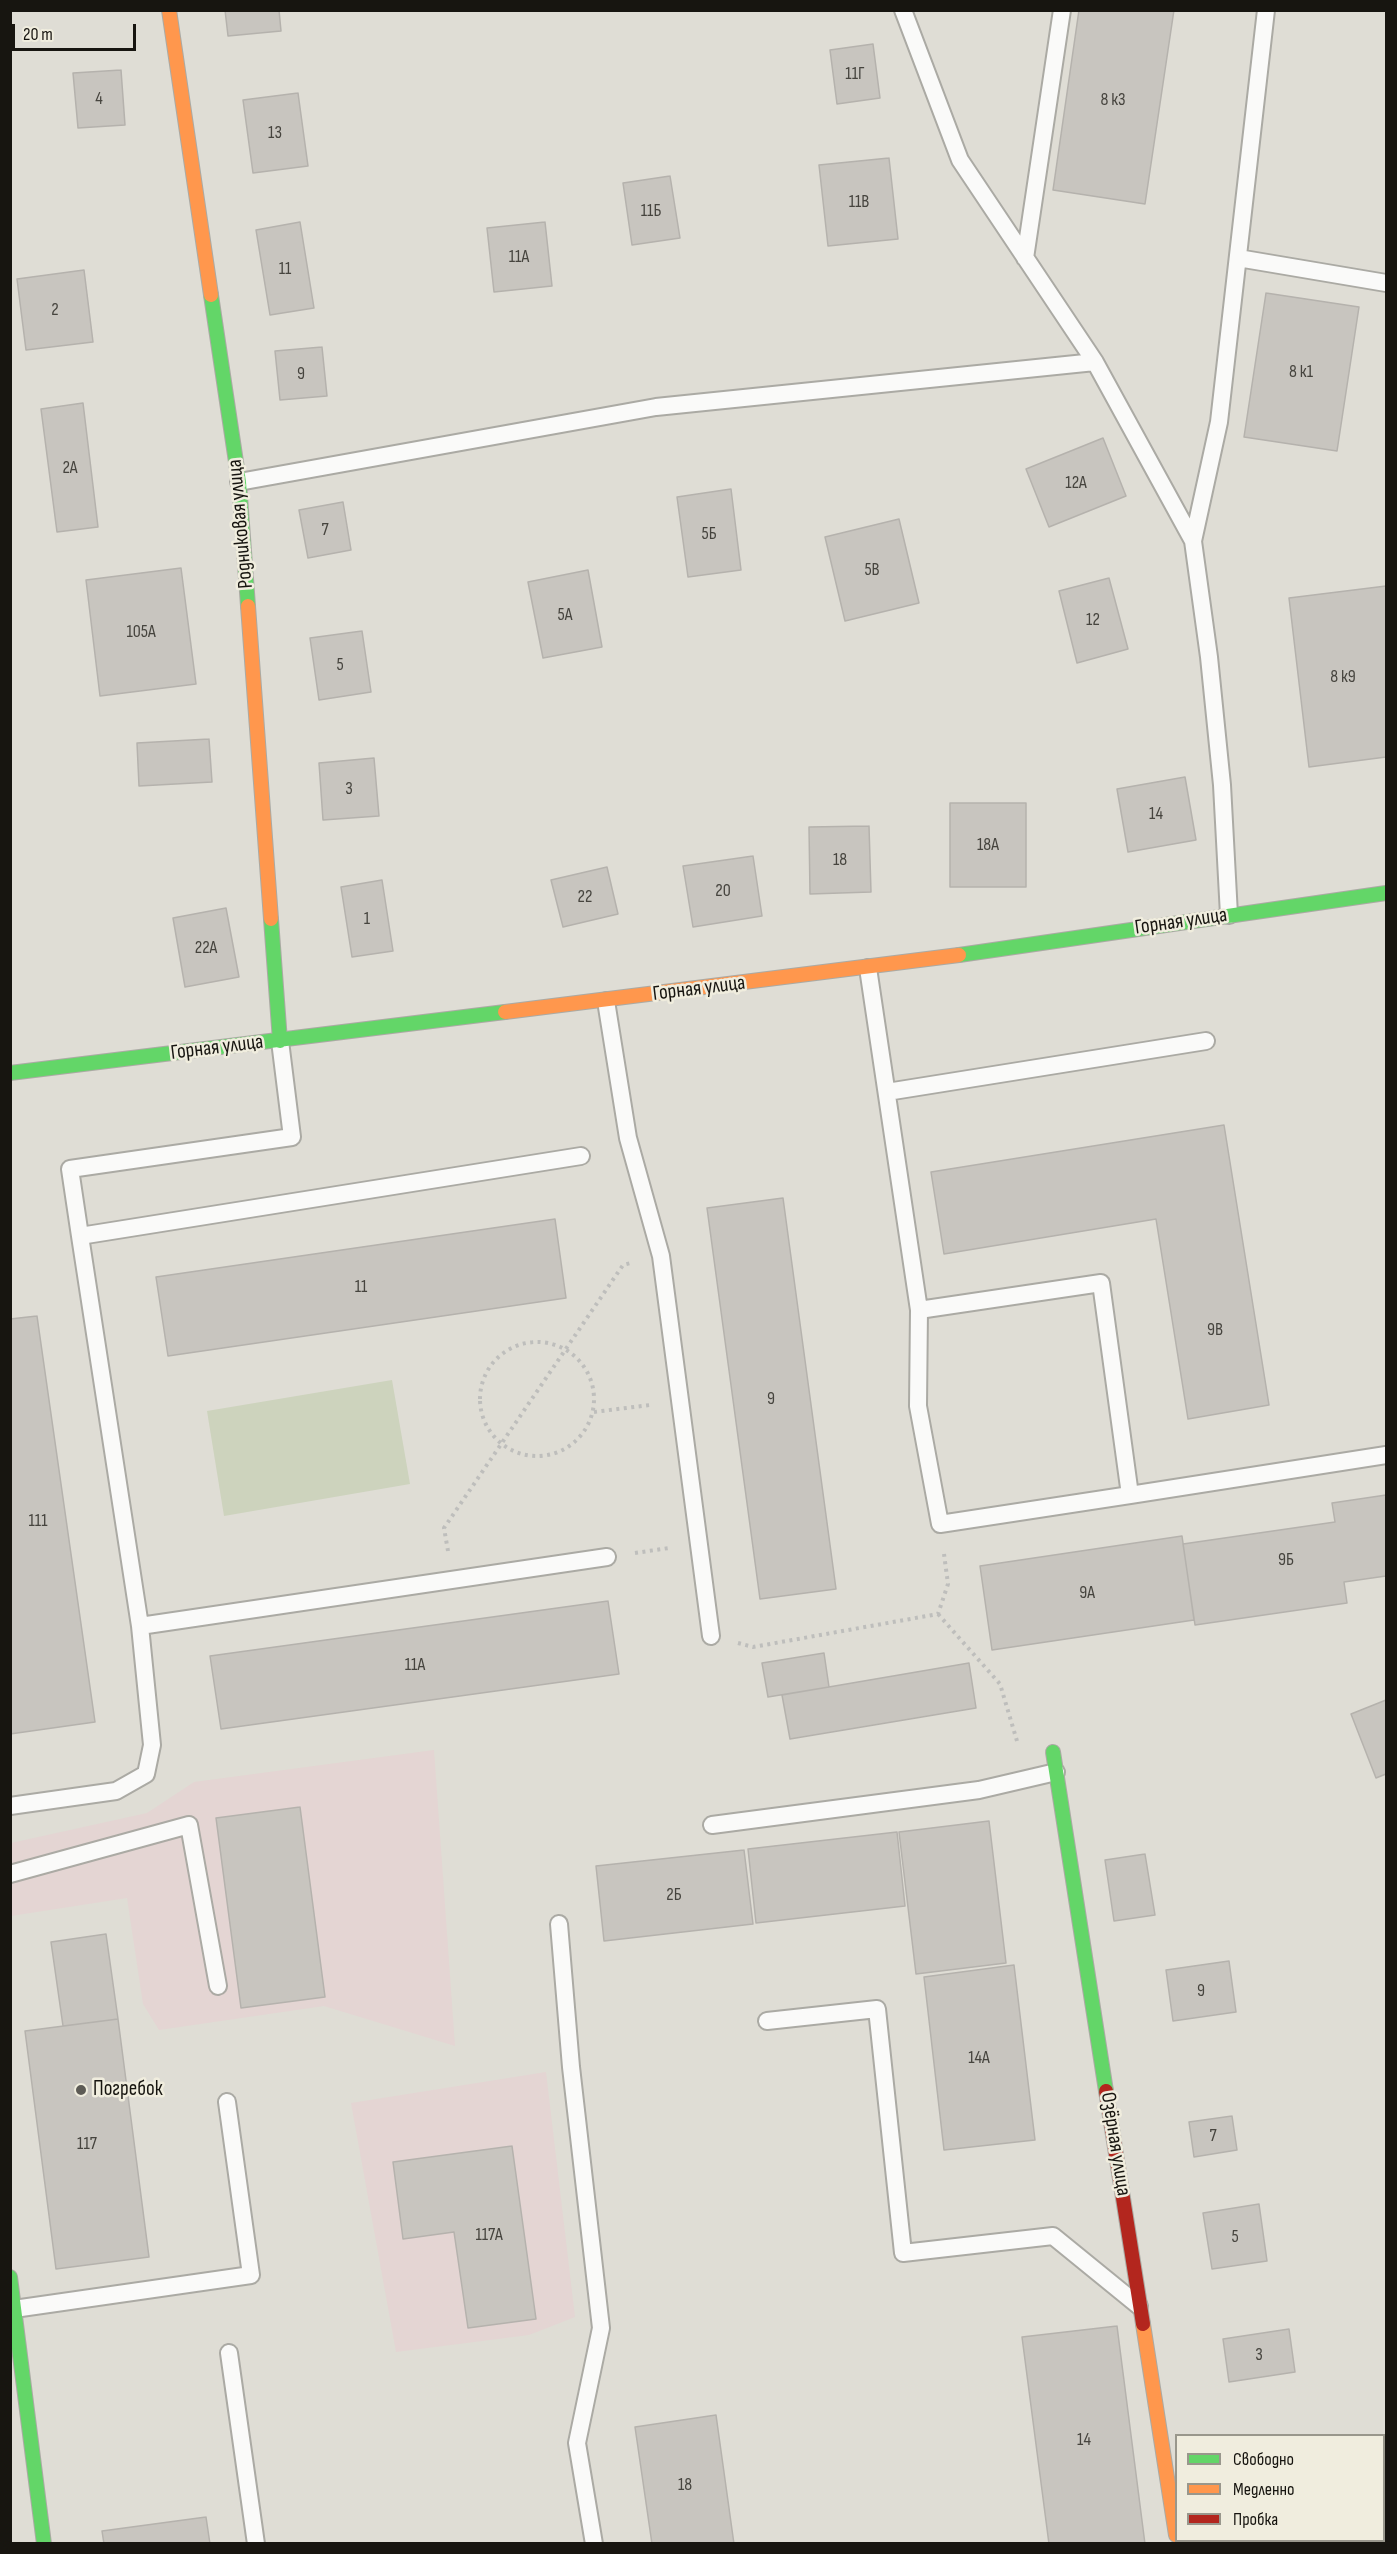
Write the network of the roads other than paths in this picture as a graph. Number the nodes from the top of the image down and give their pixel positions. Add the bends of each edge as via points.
1 (169, 10) edge
2 (903, 10) edge
3 (1062, 10) edge
4 (1266, 10) edge
5 (1025, 258) junction
6 (1238, 258) junction
7 (1386, 283) edge
8 (1095, 362) junction
9 (239, 482) junction
10 (1193, 541) junction
11 (1386, 893) edge
12 (1229, 915) junction
13 (868, 968) junction
14 (606, 1000) junction
15 (280, 1041) junction
16 (1206, 1041) dead end
17 (10, 1073) edge
18 (887, 1092) junction
19 (581, 1156) dead end
20 (80, 1236) junction
21 (920, 1310) junction
22 (1386, 1455) edge
23 (1130, 1495) junction
24 (607, 1557) road end
25 (140, 1626) junction
26 (711, 1636) road end
27 (1053, 1752) dead end
28 (1056, 1772) junction
29 (10, 1806) edge
30 (712, 1825) dead end
31 (10, 1874) edge
32 (559, 1924) dead end
33 (218, 1986) dead end
34 (767, 2021) dead end
35 (227, 2102) dead end
36 (10, 2277) edge
37 (1140, 2307) junction
38 (14, 2309) junction
39 (229, 2353) dead end
40 (1175, 2529) edge
41 (44, 2544) edge
42 (256, 2544) edge
43 (594, 2544) edge

1 - 9 street, Родниковая улица
2 - 5 lane via 960,160
3 - 5 lane
4 - 6 lane
5 - 8 lane
6 - 7 lane
6 - 10 lane via 1219,423
8 - 9 lane via 656,407
8 - 10 lane
9 - 15 street, Родниковая улица
10 - 12 lane via 1222,785
11 - 12 street, Горная улица
12 - 13 street, Горная улица
13 - 14 street, Горная улица
13 - 18 lane
14 - 15 street, Горная улица
14 - 26 lane via 628,1138 661,1256
15 - 17 street, Горная улица
15 - 20 lane via 291,1137 70,1169
16 - 18 lane
18 - 21 lane
19 - 20 lane
20 - 25 lane
21 - 23 lane via 1101,1283
21 - 23 lane via 918,1406 940,1524
22 - 23 lane
24 - 25 lane
25 - 29 lane via 152,1745 146,1774 116,1791
27 - 28 street, Озёрная улица
28 - 30 lane via 980,1790
28 - 37 street, Озёрная улица
31 - 33 lane via 189,1826
32 - 43 lane via 601,2328 577,2443
34 - 37 lane via 878,2009 903,2253 1053,2236
35 - 38 lane via 251,2275
36 - 38 street
37 - 40 street, Озёрная улица
38 - 41 street
39 - 42 lane

